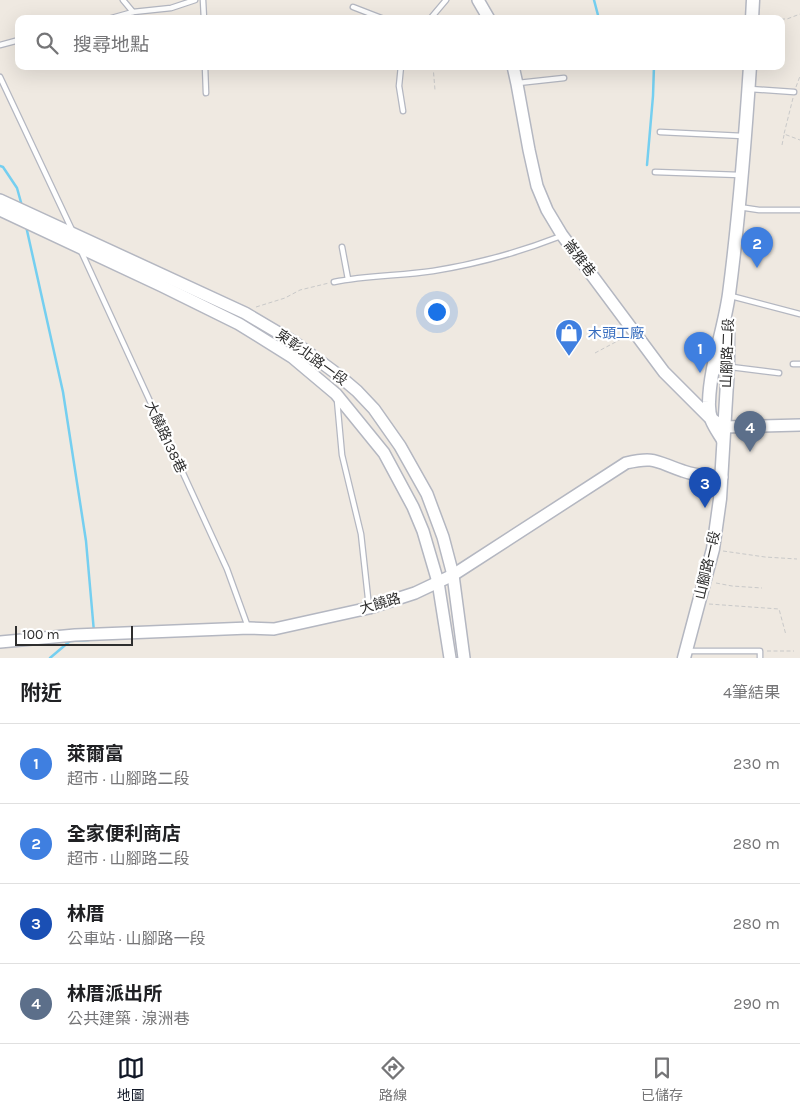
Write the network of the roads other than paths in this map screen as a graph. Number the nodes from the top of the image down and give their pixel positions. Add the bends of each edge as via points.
1 (123, 0) edge
2 (195, 0) edge
3 (203, 0) edge
4 (446, 0) edge
5 (478, 0) edge
6 (753, 0) edge
7 (353, 7) dead end
8 (133, 12) junction
9 (122, 15) edge
10 (204, 15) edge
11 (374, 15) edge
12 (433, 15) edge
13 (487, 15) edge
14 (752, 15) edge
15 (15, 41) edge
16 (0, 45) edge
17 (205, 70) edge
18 (401, 70) edge
19 (514, 70) edge
20 (750, 70) edge
21 (0, 78) edge
22 (564, 78) dead end
23 (518, 84) junction
24 (748, 89) junction
25 (794, 92) road end
26 (206, 93) dead end
27 (404, 111) dead end
28 (660, 132) dead end
29 (744, 136) junction
30 (655, 172) dead end
31 (742, 175) junction
32 (0, 200) edge
33 (738, 207) junction
34 (0, 210) edge
35 (800, 210) edge
36 (74, 234) junction
37 (562, 235) junction
38 (342, 247) dead end
39 (79, 248) junction
40 (348, 279) junction
41 (334, 282) road end
42 (728, 296) junction
43 (800, 314) edge
44 (793, 364) dead end
45 (800, 364) edge
46 (714, 365) junction
47 (728, 366) junction
48 (779, 373) dead end
49 (336, 394) junction
50 (709, 417) junction
51 (800, 425) edge
52 (724, 427) junction
53 (723, 440) junction
54 (722, 477) junction
55 (453, 575) junction
56 (438, 582) junction
57 (369, 608) junction
58 (249, 628) junction
59 (0, 642) edge
60 (685, 655) edge
61 (450, 658) edge
62 (464, 658) edge
63 (760, 658) edge

1 - 8 lane
2 - 8 lane via 171,8
3 - 10 lane
4 - 12 lane
5 - 13 street
6 - 14 main road
7 - 11 lane
8 - 9 lane
15 - 16 lane
17 - 26 lane
18 - 27 lane via 399,86
19 - 23 street, 崙雅巷
20 - 24 main road, 山腳路二段
21 - 36 lane, 大饒路138巷
22 - 23 lane
23 - 37 street, 崙雅巷 via 538,186
24 - 25 lane
24 - 29 main road, 山腳路二段
28 - 29 lane
29 - 31 main road, 山腳路二段
30 - 31 lane
31 - 33 main road, 山腳路二段
32 - 36 street, 東彰北路一段
33 - 35 lane
33 - 42 main road, 山腳路二段
34 - 39 street, 東彰北路一段
36 - 39 lane, 大饒路138巷
36 - 55 street, 東彰北路一段 via 245,312 338,374 374,409 427,494
37 - 40 lane via 530,248 471,264
37 - 50 street, 崙雅巷 via 664,372
38 - 40 lane
39 - 49 street, 東彰北路一段 via 239,324 292,357
39 - 58 lane, 大饒路138巷 via 227,569
40 - 41 lane
42 - 43 lane
42 - 46 main road, 山腳路二段
42 - 47 main road, 山腳路二段
44 - 45 lane
46 - 47 lane
46 - 50 main road, 山腳路二段
47 - 48 lane
47 - 52 main road, 山腳路二段
49 - 56 street, 東彰北路一段 via 384,453 399,479 423,531
49 - 57 lane via 342,455 361,534
50 - 52 street, 崙雅巷
50 - 53 main road
51 - 52 street
52 - 53 main road, 山腳路二段
53 - 54 main road, 山腳路一段
54 - 55 street, 大饒路 via 702,476 647,459 626,463
54 - 60 main road, 山腳路一段 via 713,549
55 - 56 street, 大饒路
55 - 62 street, 東彰北路一段
56 - 57 street, 大饒路
56 - 61 street, 東彰北路一段
57 - 58 street, 大饒路 via 274,629
58 - 59 street, 大饒路 via 75,635
60 - 63 lane via 760,651

